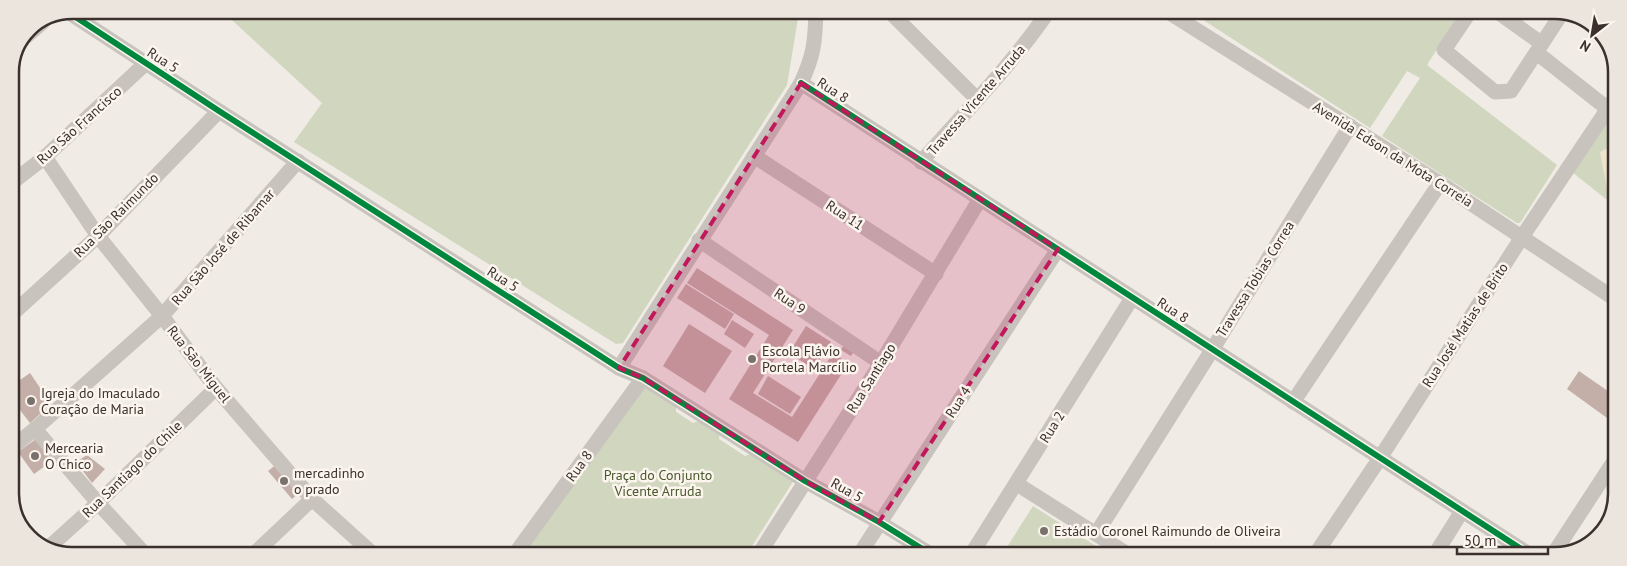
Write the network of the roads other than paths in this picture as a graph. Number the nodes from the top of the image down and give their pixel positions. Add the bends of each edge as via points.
1 (79, 19) edge
2 (816, 19) edge
3 (897, 19) edge
4 (1043, 19) edge
5 (1179, 19) edge
6 (1465, 19) edge
7 (1506, 19) edge
8 (1558, 19) edge
9 (1539, 48) junction
10 (146, 63) junction
11 (801, 83) junction
12 (977, 99) junction
13 (1608, 109) joint
14 (219, 111) junction
15 (1350, 126) junction
16 (754, 156) junction
17 (45, 157) junction
18 (298, 161) junction
19 (921, 162) junction
20 (19, 177) edge
21 (1440, 183) junction
22 (980, 199) junction
23 (98, 236) junction
24 (1522, 237) junction
25 (699, 240) junction
26 (1058, 249) junction
27 (936, 274) junction
28 (1608, 294) edge
29 (1132, 298) junction
30 (19, 308) edge
31 (162, 316) junction
32 (1212, 350) junction
33 (880, 362) junction
34 (619, 368) junction
35 (643, 378) junction
36 (216, 388) junction
37 (1293, 402) junction
38 (35, 429) junction
39 (19, 442) edge
40 (1380, 458) junction
41 (1608, 470) edge
42 (806, 481) junction
43 (1017, 484) junction
44 (312, 499) junction
45 (98, 503) junction
46 (1462, 511) junction
47 (879, 522) junction
48 (1096, 534) junction
49 (53, 543) edge
50 (138, 547) edge
51 (261, 547) edge
52 (364, 547) edge
53 (520, 547) edge
54 (764, 547) edge
55 (863, 547) edge
56 (919, 547) edge
57 (976, 547) edge
58 (1116, 547) edge
59 (1321, 547) edge
60 (1440, 547) edge
61 (1518, 547) edge
62 (1558, 547) edge

1 - 10 street, Rua 5
2 - 11 street, Rua 8 via 811,62
3 - 12 street
4 - 12 street, Travessa Vicente Arruda via 1006,68
5 - 15 street, Avenida Edson da Mota Correia
6 - 9 street via 1444,50 1495,92 1511,91
7 - 9 street
8 - 9 street
9 - 13 street
10 - 14 street, Rua 5
10 - 17 street, Rua São Francisco
11 - 16 street, Rua 8
11 - 19 street, Rua 8
12 - 19 street, Travessa Vicente Arruda
13 - 24 street, Rua José Matias de Brito
14 - 18 street, Rua 5
14 - 23 street, Rua São Raimundo
15 - 21 street, Avenida Edson da Mota Correia
15 - 32 street, Travessa Tobias Correa
16 - 25 street, Rua 8
16 - 27 street, Rua 11
17 - 20 street, Rua São Francisco
17 - 23 street, Rua São Miguel
18 - 31 street, Rua São José de Ribamar
18 - 34 street, Rua 5
19 - 22 street, Rua 8
21 - 24 street, Avenida Edson da Mota Correia
21 - 37 street
22 - 26 street, Rua 8
22 - 27 street, Rua Santiago
23 - 30 street, Rua São Raimundo
23 - 31 street, Rua São Miguel
24 - 28 street, Avenida Edson da Mota Correia
24 - 40 street, Rua José Matias de Brito
25 - 33 street, Rua 9
25 - 34 street, Rua 8
26 - 29 street, Rua 8
26 - 47 street, Rua 4
27 - 33 street, Rua Santiago
29 - 32 street, Rua 8
29 - 43 street, Rua 2
31 - 36 street, Rua São Miguel
31 - 38 street, Rua São José de Ribamar
32 - 37 street, Rua 8
32 - 48 street, Travessa Tobias Correa
33 - 42 street, Rua Santiago
34 - 35 street, Rua 5
35 - 42 street, Rua 5
35 - 53 street, Rua 8
36 - 44 street, Rua São Miguel
36 - 45 street, Rua Santiago do Chile
37 - 40 street, Rua 8
38 - 39 street, Rua São José de Ribamar
38 - 45 street
40 - 46 street, Rua 8
40 - 59 street, Rua José Matias de Brito
41 - 62 street
42 - 47 street, Rua 5
42 - 54 street, Rua Santiago
43 - 48 street
43 - 57 street, Rua 2
44 - 51 street
44 - 52 street, Rua São Miguel
45 - 49 street, Rua Santiago do Chile
45 - 50 street
46 - 60 street
46 - 61 street, Rua 8
47 - 55 street, Rua 4
47 - 56 street, Rua 5
48 - 58 street

